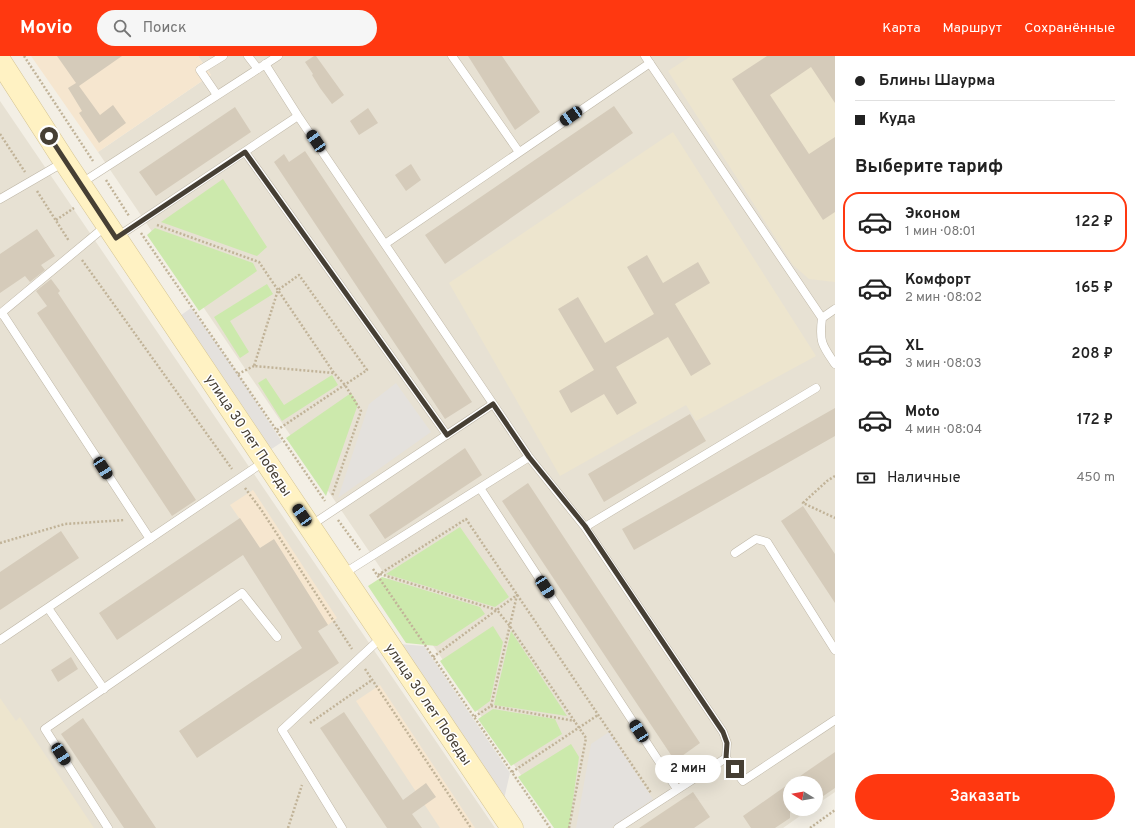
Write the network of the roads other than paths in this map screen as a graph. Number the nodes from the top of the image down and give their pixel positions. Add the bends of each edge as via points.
1 (223, 56) edge
2 (248, 56) edge
3 (278, 56) edge
4 (452, 56) edge
5 (647, 59) edge
6 (0, 61) edge
7 (265, 64) junction
8 (258, 69) junction
9 (217, 96) junction
10 (298, 116) junction
11 (245, 152) junction
12 (519, 152) junction
13 (65, 162) junction
14 (80, 184) junction
15 (0, 199) edge
16 (112, 231) junction
17 (385, 244) junction
18 (835, 309) edge
19 (1, 314) edge
20 (822, 318) junction
21 (835, 364) edge
22 (816, 388) dead end
23 (493, 404) junction
24 (447, 435) junction
25 (529, 457) junction
26 (266, 461) junction
27 (480, 488) junction
28 (310, 526) junction
29 (585, 526) junction
30 (150, 539) junction
31 (735, 553) dead end
32 (343, 575) junction
33 (48, 608) junction
34 (383, 636) junction
35 (277, 637) dead end
36 (0, 640) edge
37 (835, 650) edge
38 (104, 688) junction
39 (835, 720) edge
40 (726, 758) junction
41 (677, 789) junction
42 (108, 828) edge
43 (342, 828) edge
44 (512, 828) edge
45 (618, 828) edge

1 - 9 lane via 200,70
2 - 8 lane
3 - 7 lane
4 - 12 lane
5 - 12 lane
5 - 20 lane
6 - 13 street, улица 30 лет Победы
7 - 8 lane
7 - 10 lane
8 - 9 lane
9 - 14 lane
10 - 11 lane
10 - 17 lane
11 - 16 lane via 135,225
11 - 24 lane
12 - 17 lane
13 - 14 street, улица 30 лет Победы
13 - 15 lane
14 - 16 street, улица 30 лет Победы
16 - 19 lane via 76,251
16 - 26 street, улица 30 лет Победы
17 - 23 lane
18 - 20 lane
19 - 30 lane
20 - 21 lane via 821,343
22 - 29 lane
23 - 24 lane
23 - 25 lane
24 - 28 lane via 330,509
25 - 27 lane
25 - 29 lane
26 - 28 street, улица 30 лет Победы
26 - 30 lane
27 - 32 lane
27 - 41 lane
28 - 32 street, улица 30 лет Победы
29 - 40 lane via 723,732 727,743
30 - 33 lane
31 - 37 lane via 756,539 767,542
32 - 34 street, улица 30 лет Победы
33 - 36 lane
33 - 38 lane
34 - 43 lane via 282,730
34 - 44 street, улица 30 лет Победы
35 - 38 lane via 242,593
38 - 42 lane via 45,729
39 - 40 lane via 743,781
40 - 41 lane
41 - 45 lane

